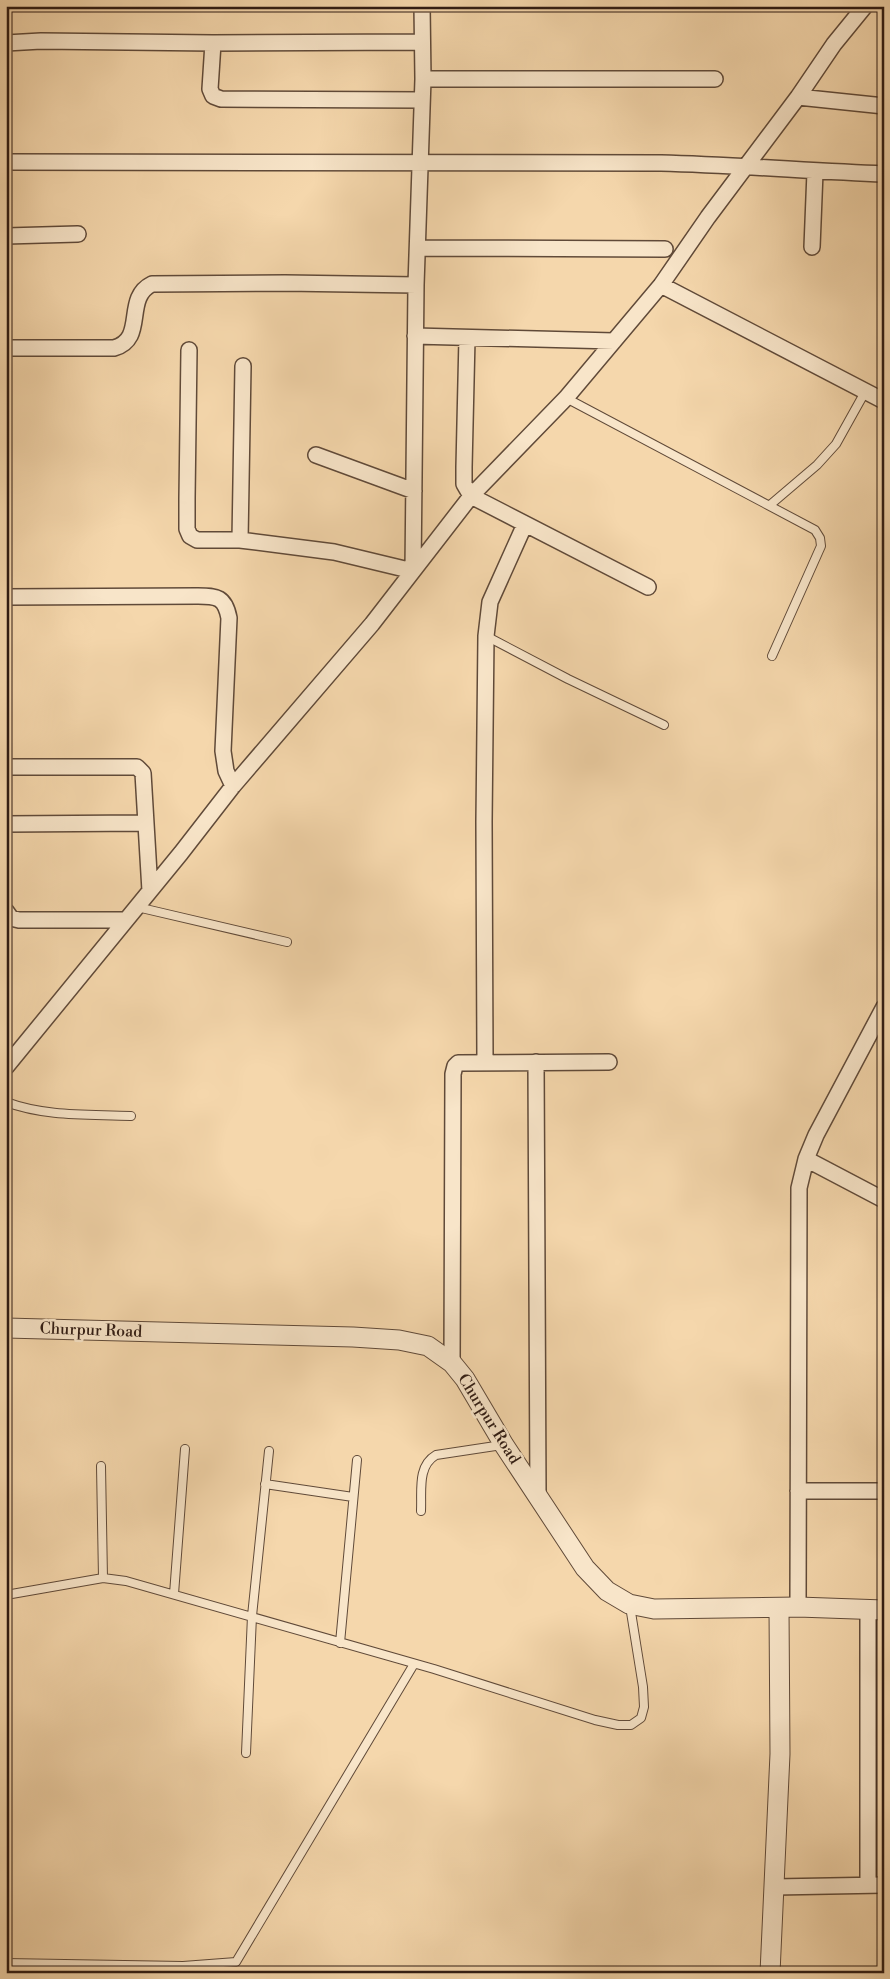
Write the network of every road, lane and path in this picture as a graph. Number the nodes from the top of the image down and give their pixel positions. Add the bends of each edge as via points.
1 (422, 6) edge
2 (865, 6) edge
3 (422, 42) junction
4 (6, 43) edge
5 (213, 44) junction
6 (423, 79) junction
7 (715, 79) dead end
8 (798, 97) junction
9 (422, 100) junction
10 (884, 106) edge
11 (6, 162) edge
12 (421, 162) junction
13 (746, 166) junction
14 (815, 172) junction
15 (884, 174) edge
16 (78, 234) dead end
17 (6, 236) edge
18 (418, 248) junction
19 (812, 248) dead end
20 (665, 249) dead end
21 (661, 284) junction
22 (416, 285) junction
23 (415, 336) junction
24 (467, 338) junction
25 (614, 341) junction
26 (6, 348) edge
27 (189, 350) dead end
28 (243, 366) dead end
29 (865, 392) junction
30 (566, 398) junction
31 (884, 401) edge
32 (316, 455) dead end
33 (414, 491) junction
34 (472, 496) junction
35 (770, 505) junction
36 (526, 524) junction
37 (240, 540) junction
38 (413, 571) junction
39 (648, 587) dead end
40 (6, 597) edge
41 (486, 636) junction
42 (772, 656) dead end
43 (664, 725) dead end
44 (6, 767) edge
45 (233, 786) junction
46 (146, 823) junction
47 (6, 824) edge
48 (150, 892) junction
49 (137, 907) junction
50 (6, 911) edge
51 (126, 920) junction
52 (287, 942) dead end
53 (884, 1007) edge
54 (877, 1035) edge
55 (485, 1061) junction
56 (536, 1062) junction
57 (609, 1062) dead end
58 (6, 1067) edge
59 (6, 1102) edge
60 (132, 1116) dead end
61 (806, 1159) junction
62 (884, 1200) edge
63 (6, 1328) edge
64 (452, 1363) junction
65 (504, 1445) junction
66 (185, 1449) dead end
67 (269, 1451) dead end
68 (357, 1460) dead end
69 (101, 1466) dead end
70 (265, 1484) junction
71 (798, 1491) junction
72 (884, 1491) edge
73 (538, 1494) junction
74 (353, 1496) junction
75 (421, 1511) dead end
76 (103, 1578) junction
77 (174, 1594) junction
78 (6, 1595) edge
79 (629, 1604) junction
80 (798, 1607) junction
81 (779, 1608) junction
82 (876, 1610) edge
83 (252, 1616) junction
84 (340, 1643) junction
85 (414, 1664) junction
86 (246, 1753) dead end
87 (868, 1885) junction
88 (884, 1885) edge
89 (775, 1887) junction
90 (6, 1963) edge
91 (182, 1969) edge
92 (770, 1973) edge

1 - 3 street
2 - 8 street
3 - 5 street
3 - 6 street
4 - 5 street
5 - 9 street via 210,89 221,99
6 - 7 street
6 - 9 street
8 - 10 street
8 - 13 street
9 - 12 street
11 - 12 street
12 - 13 street
12 - 18 street
13 - 14 street
13 - 21 street
14 - 15 street
14 - 19 street
16 - 17 street
18 - 20 street
18 - 22 street
21 - 25 street
21 - 29 street
22 - 23 street
22 - 26 street via 152,284 138,296 130,338 124,345 114,348
23 - 24 street
23 - 33 street
24 - 25 street
24 - 34 street via 464,484
25 - 30 street
27 - 37 street via 187,529 197,540
28 - 37 street
29 - 31 street
29 - 35 lane via 836,444 817,465
30 - 34 street
30 - 35 lane
32 - 33 street
33 - 38 street
34 - 36 street
34 - 38 street
35 - 42 lane via 815,530 820,538 820,546
36 - 39 street
36 - 41 street via 490,602
37 - 38 street via 334,552
38 - 45 street via 372,624
40 - 45 street via 212,596 221,599 229,618 222,751
41 - 43 lane
41 - 55 street
44 - 46 street via 137,767 142,773
45 - 48 street
46 - 47 street
46 - 48 street
48 - 49 street
49 - 51 street
49 - 52 lane
50 - 51 street via 11,918 19,920
51 - 58 street
53 - 54 street
54 - 61 street via 816,1136
55 - 56 street
55 - 64 street via 458,1063 452,1074
56 - 57 street
56 - 73 street
59 - 60 lane via 46,1113
61 - 62 street
61 - 71 street via 799,1188
63 - 64 street, Churpur Road via 398,1340 428,1346
64 - 65 street, Churpur Road
65 - 73 street, Churpur Road
65 - 75 lane via 436,1455 427,1460 422,1472
66 - 77 lane
67 - 70 lane
68 - 74 lane
69 - 76 lane
70 - 74 lane
70 - 83 lane
71 - 72 street
71 - 80 street
73 - 79 street, Churpur Road via 585,1568 607,1590
74 - 84 lane
76 - 77 lane
76 - 78 lane
77 - 83 lane
79 - 81 street, Churpur Road via 654,1609
79 - 85 lane via 644,1707 641,1718 631,1725 595,1720
80 - 81 street, Churpur Road
80 - 82 street, Churpur Road
81 - 89 street via 780,1754
82 - 87 street
83 - 84 lane
83 - 86 lane
84 - 85 lane
85 - 91 lane via 236,1962
87 - 88 street
87 - 89 street
89 - 92 street
90 - 91 lane

